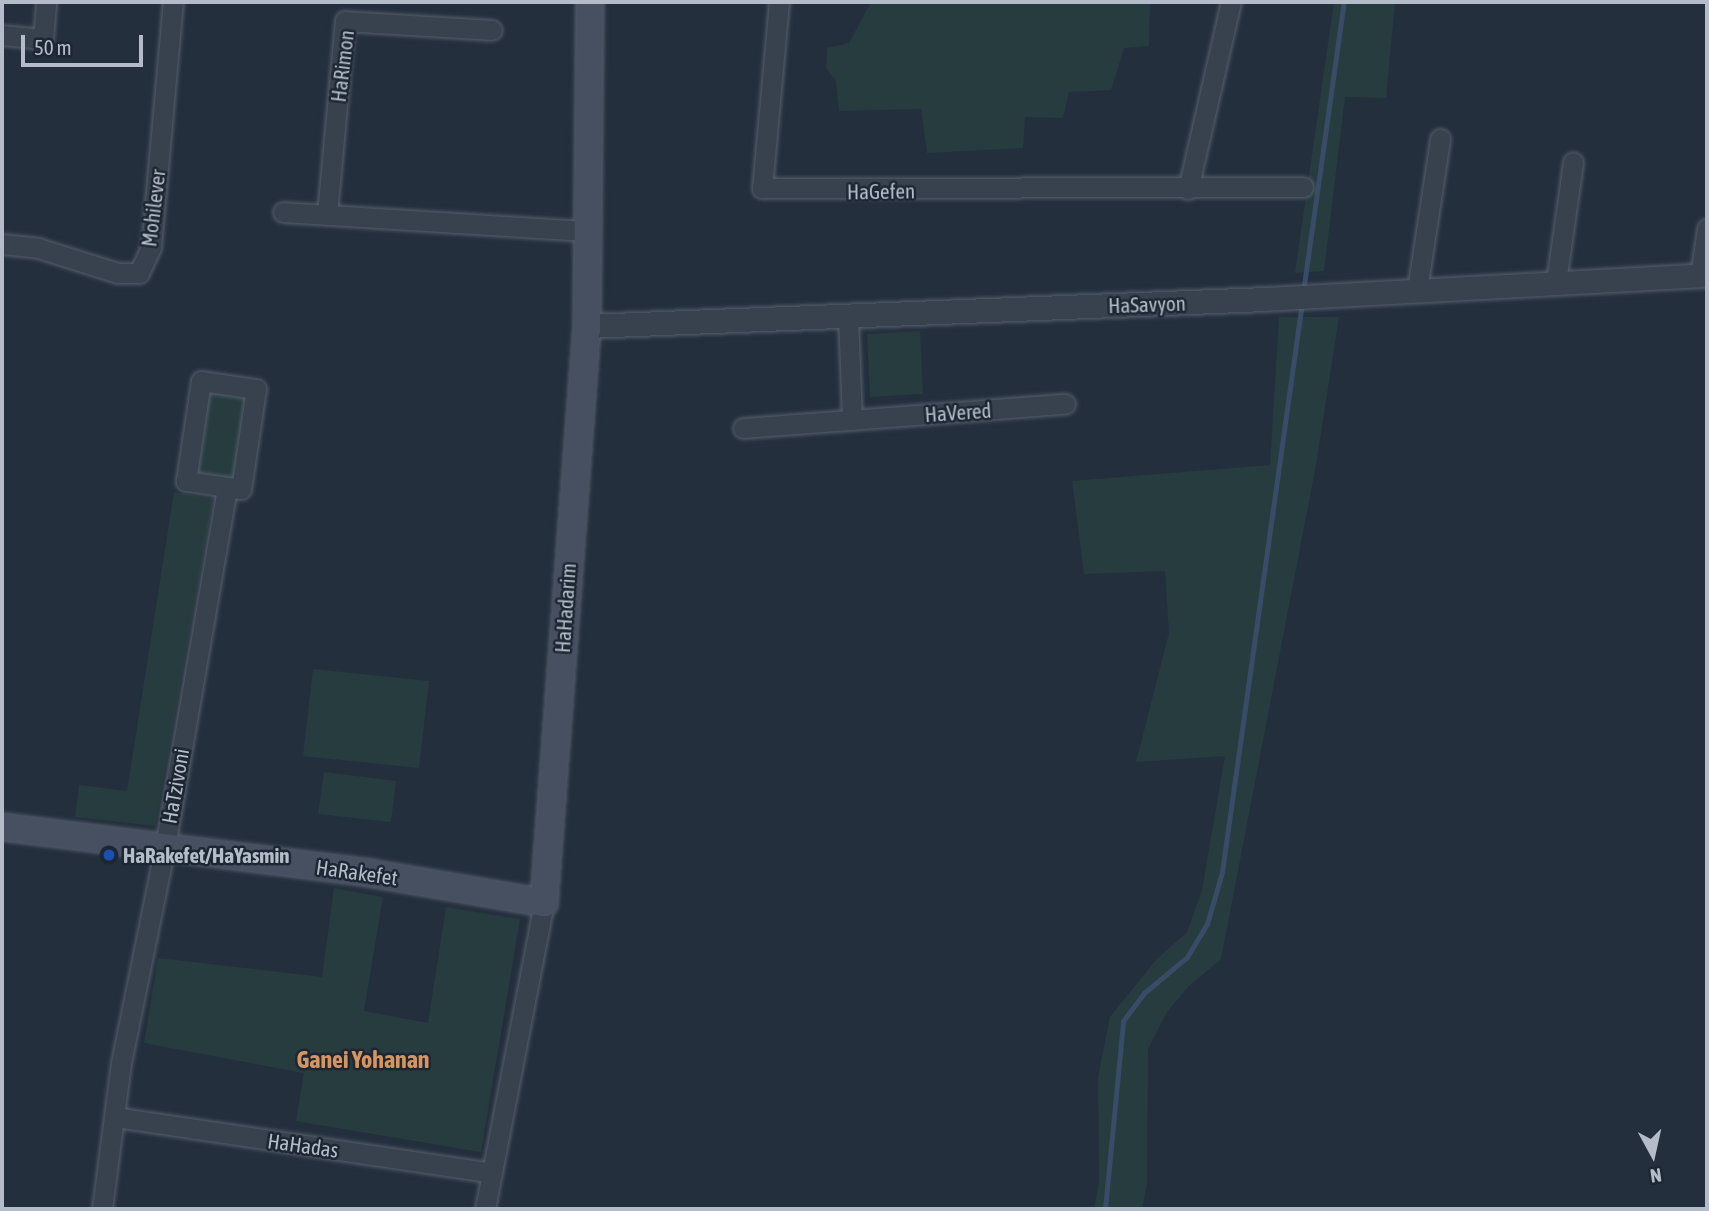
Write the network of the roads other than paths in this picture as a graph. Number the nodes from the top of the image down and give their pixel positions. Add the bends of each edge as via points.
1 (46, 2) edge
2 (173, 2) edge
3 (590, 2) edge
4 (779, 2) edge
5 (1231, 2) edge
6 (492, 30) dead end
7 (2, 35) edge
8 (1440, 139) dead end
9 (1573, 162) dead end
10 (1303, 187) dead end
11 (1188, 189) junction
12 (283, 212) dead end
13 (327, 214) junction
14 (1707, 229) edge
15 (587, 231) junction
16 (2, 244) edge
17 (1704, 275) edge
18 (1556, 282) junction
19 (1417, 290) junction
20 (848, 316) junction
21 (587, 326) junction
22 (1065, 404) dead end
23 (852, 420) junction
24 (743, 428) dead end
25 (227, 487) junction
26 (2, 827) edge
27 (165, 847) junction
28 (544, 903) junction
29 (114, 1117) junction
30 (492, 1173) junction
31 (102, 1209) edge
32 (485, 1209) edge

1 - 7 street via 43,40
2 - 16 street, Mohilever via 151,247 139,272 118,273 38,248
3 - 15 main road, HaHadarim
4 - 11 street, HaGefen via 762,188
5 - 11 street
6 - 13 street, HaRimon via 345,20
8 - 19 street
9 - 18 street
10 - 11 street, HaGefen
12 - 13 street
13 - 15 street
14 - 17 street
15 - 21 main road, HaHadarim
17 - 18 street, HaSavyon
18 - 19 street, HaSavyon
19 - 20 street, HaSavyon
20 - 21 street, HaSavyon
20 - 23 street
21 - 28 main road, HaHadarim
22 - 23 street, HaVered
23 - 24 street, HaVered
25 - 25 street via 241,489 256,389 201,380 186,481
25 - 27 street, HaTzivoni
26 - 27 main road, HaRakefet
27 - 28 main road, HaRakefet via 369,873
27 - 29 street, HaTzivoni
28 - 30 street, HaHadarim
29 - 30 street, HaHadas
29 - 31 street, HaTzivoni
30 - 32 street, HaHadarim

